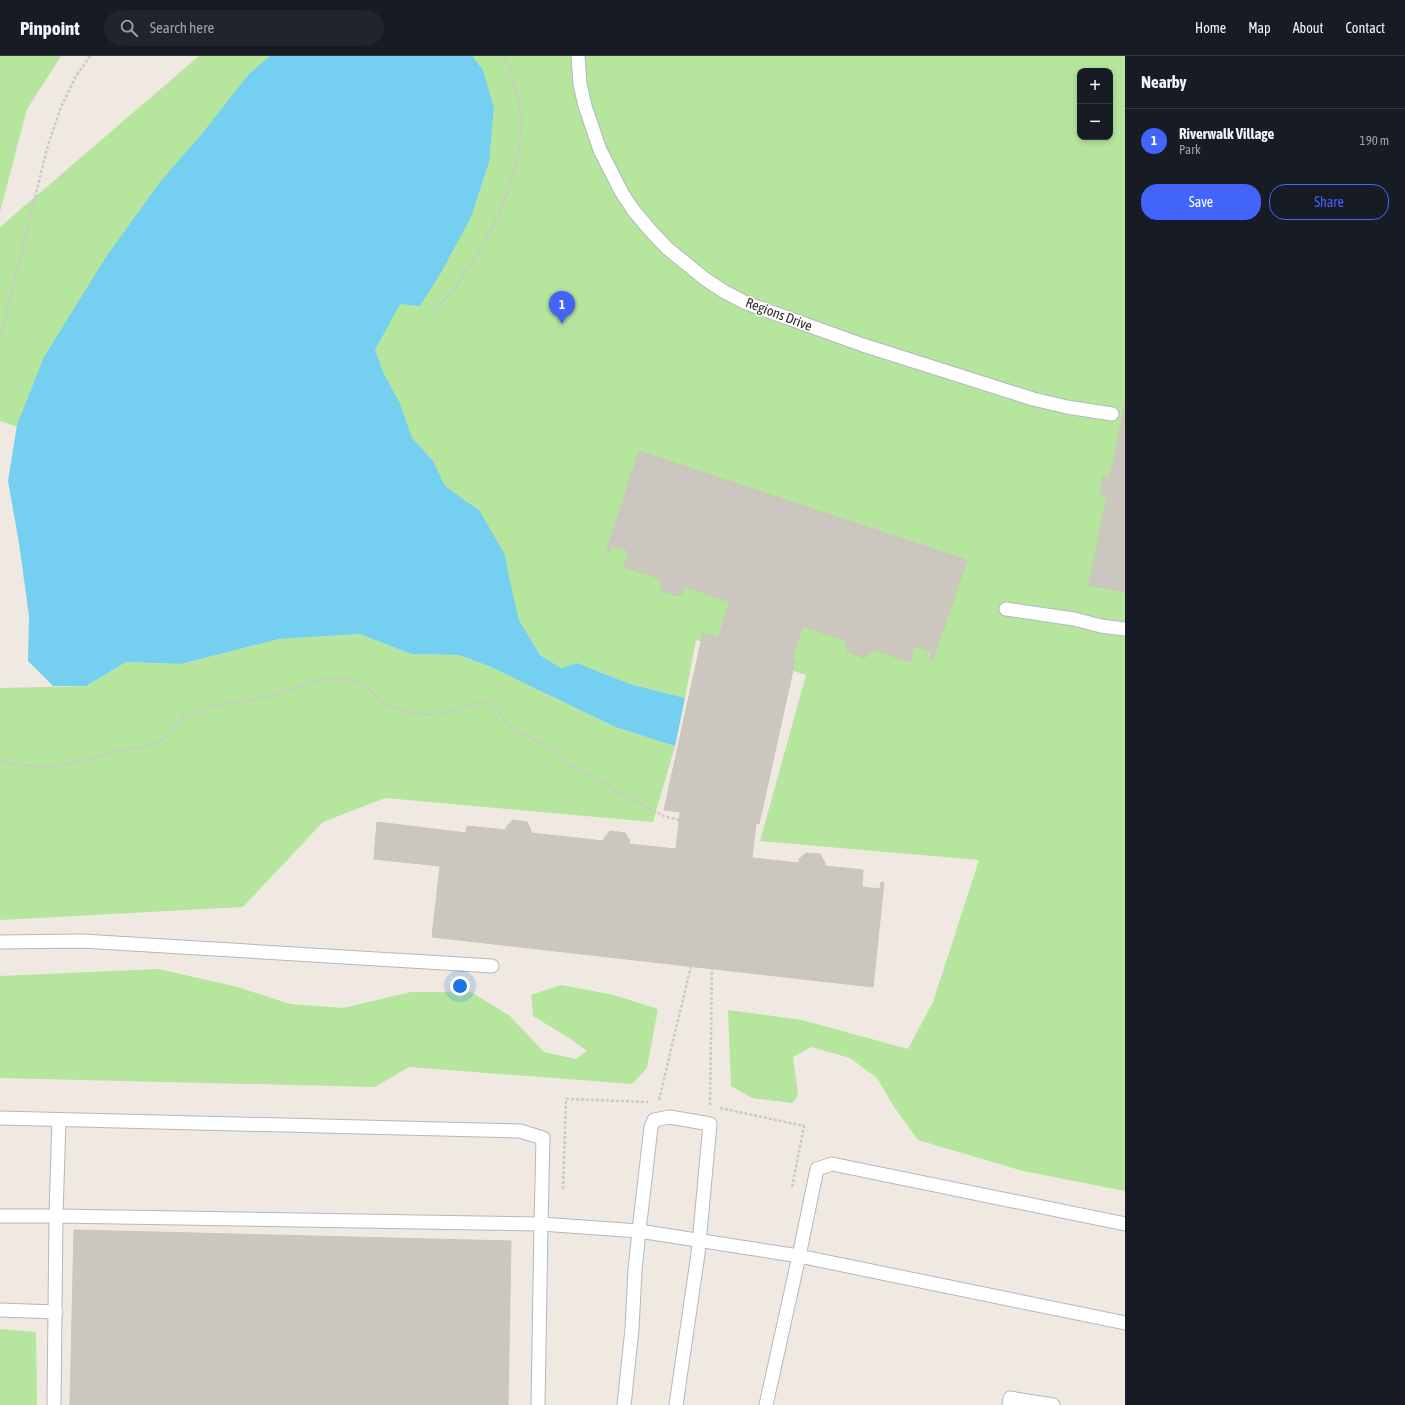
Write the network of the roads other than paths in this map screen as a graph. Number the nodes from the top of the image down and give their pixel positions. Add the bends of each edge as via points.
1 (578, 56) edge
2 (1112, 414) dead end
3 (1006, 609) dead end
4 (1125, 629) edge
5 (0, 942) edge
6 (492, 966) dead end
7 (0, 1118) edge
8 (59, 1120) junction
9 (0, 1216) edge
10 (56, 1216) junction
11 (541, 1224) junction
12 (1125, 1224) edge
13 (639, 1231) junction
14 (700, 1240) junction
15 (799, 1256) junction
16 (0, 1310) edge
17 (56, 1312) junction
18 (1125, 1323) edge
19 (54, 1405) edge
20 (538, 1405) edge
21 (624, 1405) edge
22 (676, 1405) edge
23 (766, 1405) edge
24 (1009, 1405) edge
25 (1053, 1405) edge

1 - 2 lane, Regions Drive via 585,106 600,150 622,193 634,211 667,248 705,279 746,303 863,345 1033,399
3 - 4 lane
5 - 6 lane via 82,941
7 - 8 lane
8 - 10 lane
8 - 11 lane via 520,1131 543,1138
9 - 10 lane
10 - 11 lane
10 - 17 lane
11 - 13 lane
11 - 20 lane
12 - 15 lane via 832,1164 817,1169
13 - 14 lane
13 - 14 lane via 651,1127 654,1120 670,1117 710,1124
13 - 21 lane
14 - 15 lane
14 - 22 lane
15 - 18 lane
15 - 23 lane
16 - 17 lane
17 - 19 lane
24 - 25 lane via 1010,1398

